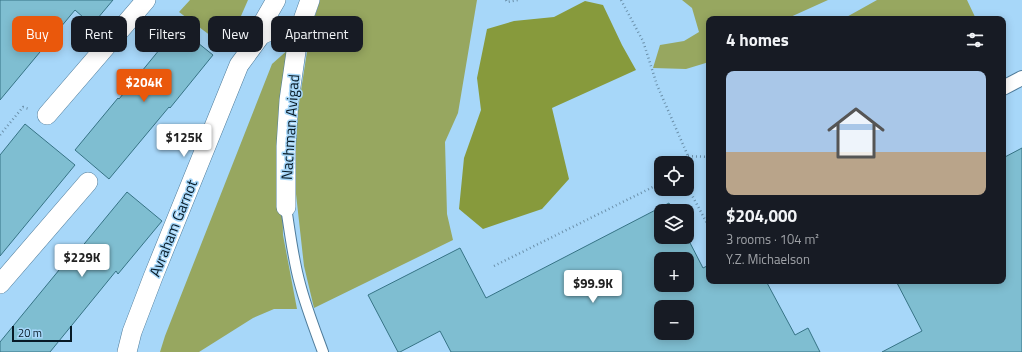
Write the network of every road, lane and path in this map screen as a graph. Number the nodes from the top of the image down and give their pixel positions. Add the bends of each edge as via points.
1 (146, 0) edge
2 (276, 0) edge
3 (310, 0) edge
4 (506, 0) edge
5 (518, 0) edge
6 (621, 0) edge
7 (304, 16) edge
8 (271, 30) edge
9 (296, 52) edge
10 (239, 65) junction
11 (1022, 78) edge
12 (1006, 86) edge
13 (47, 115) joint
14 (0, 135) edge
15 (688, 156) edge
16 (694, 156) edge
17 (706, 157) edge
18 (88, 182) dead end
19 (654, 186) edge
20 (692, 196) edge
21 (286, 207) joint
22 (706, 221) edge
23 (494, 266) dead end
24 (0, 284) edge
25 (127, 352) edge
26 (323, 352) edge

1 - 13 street
2 - 10 street
3 - 7 street, Nachman Avigad
4 - 5 path
6 - 15 path via 643,41 657,85
8 - 10 street, Avraham Garnot via 261,35
9 - 21 street, Nachman Avigad via 286,146
10 - 25 street, Avraham Garnot via 153,277
11 - 12 street
13 - 14 path via 23,107
16 - 17 path
18 - 24 street
19 - 23 path
20 - 22 path
21 - 26 lane via 300,283

